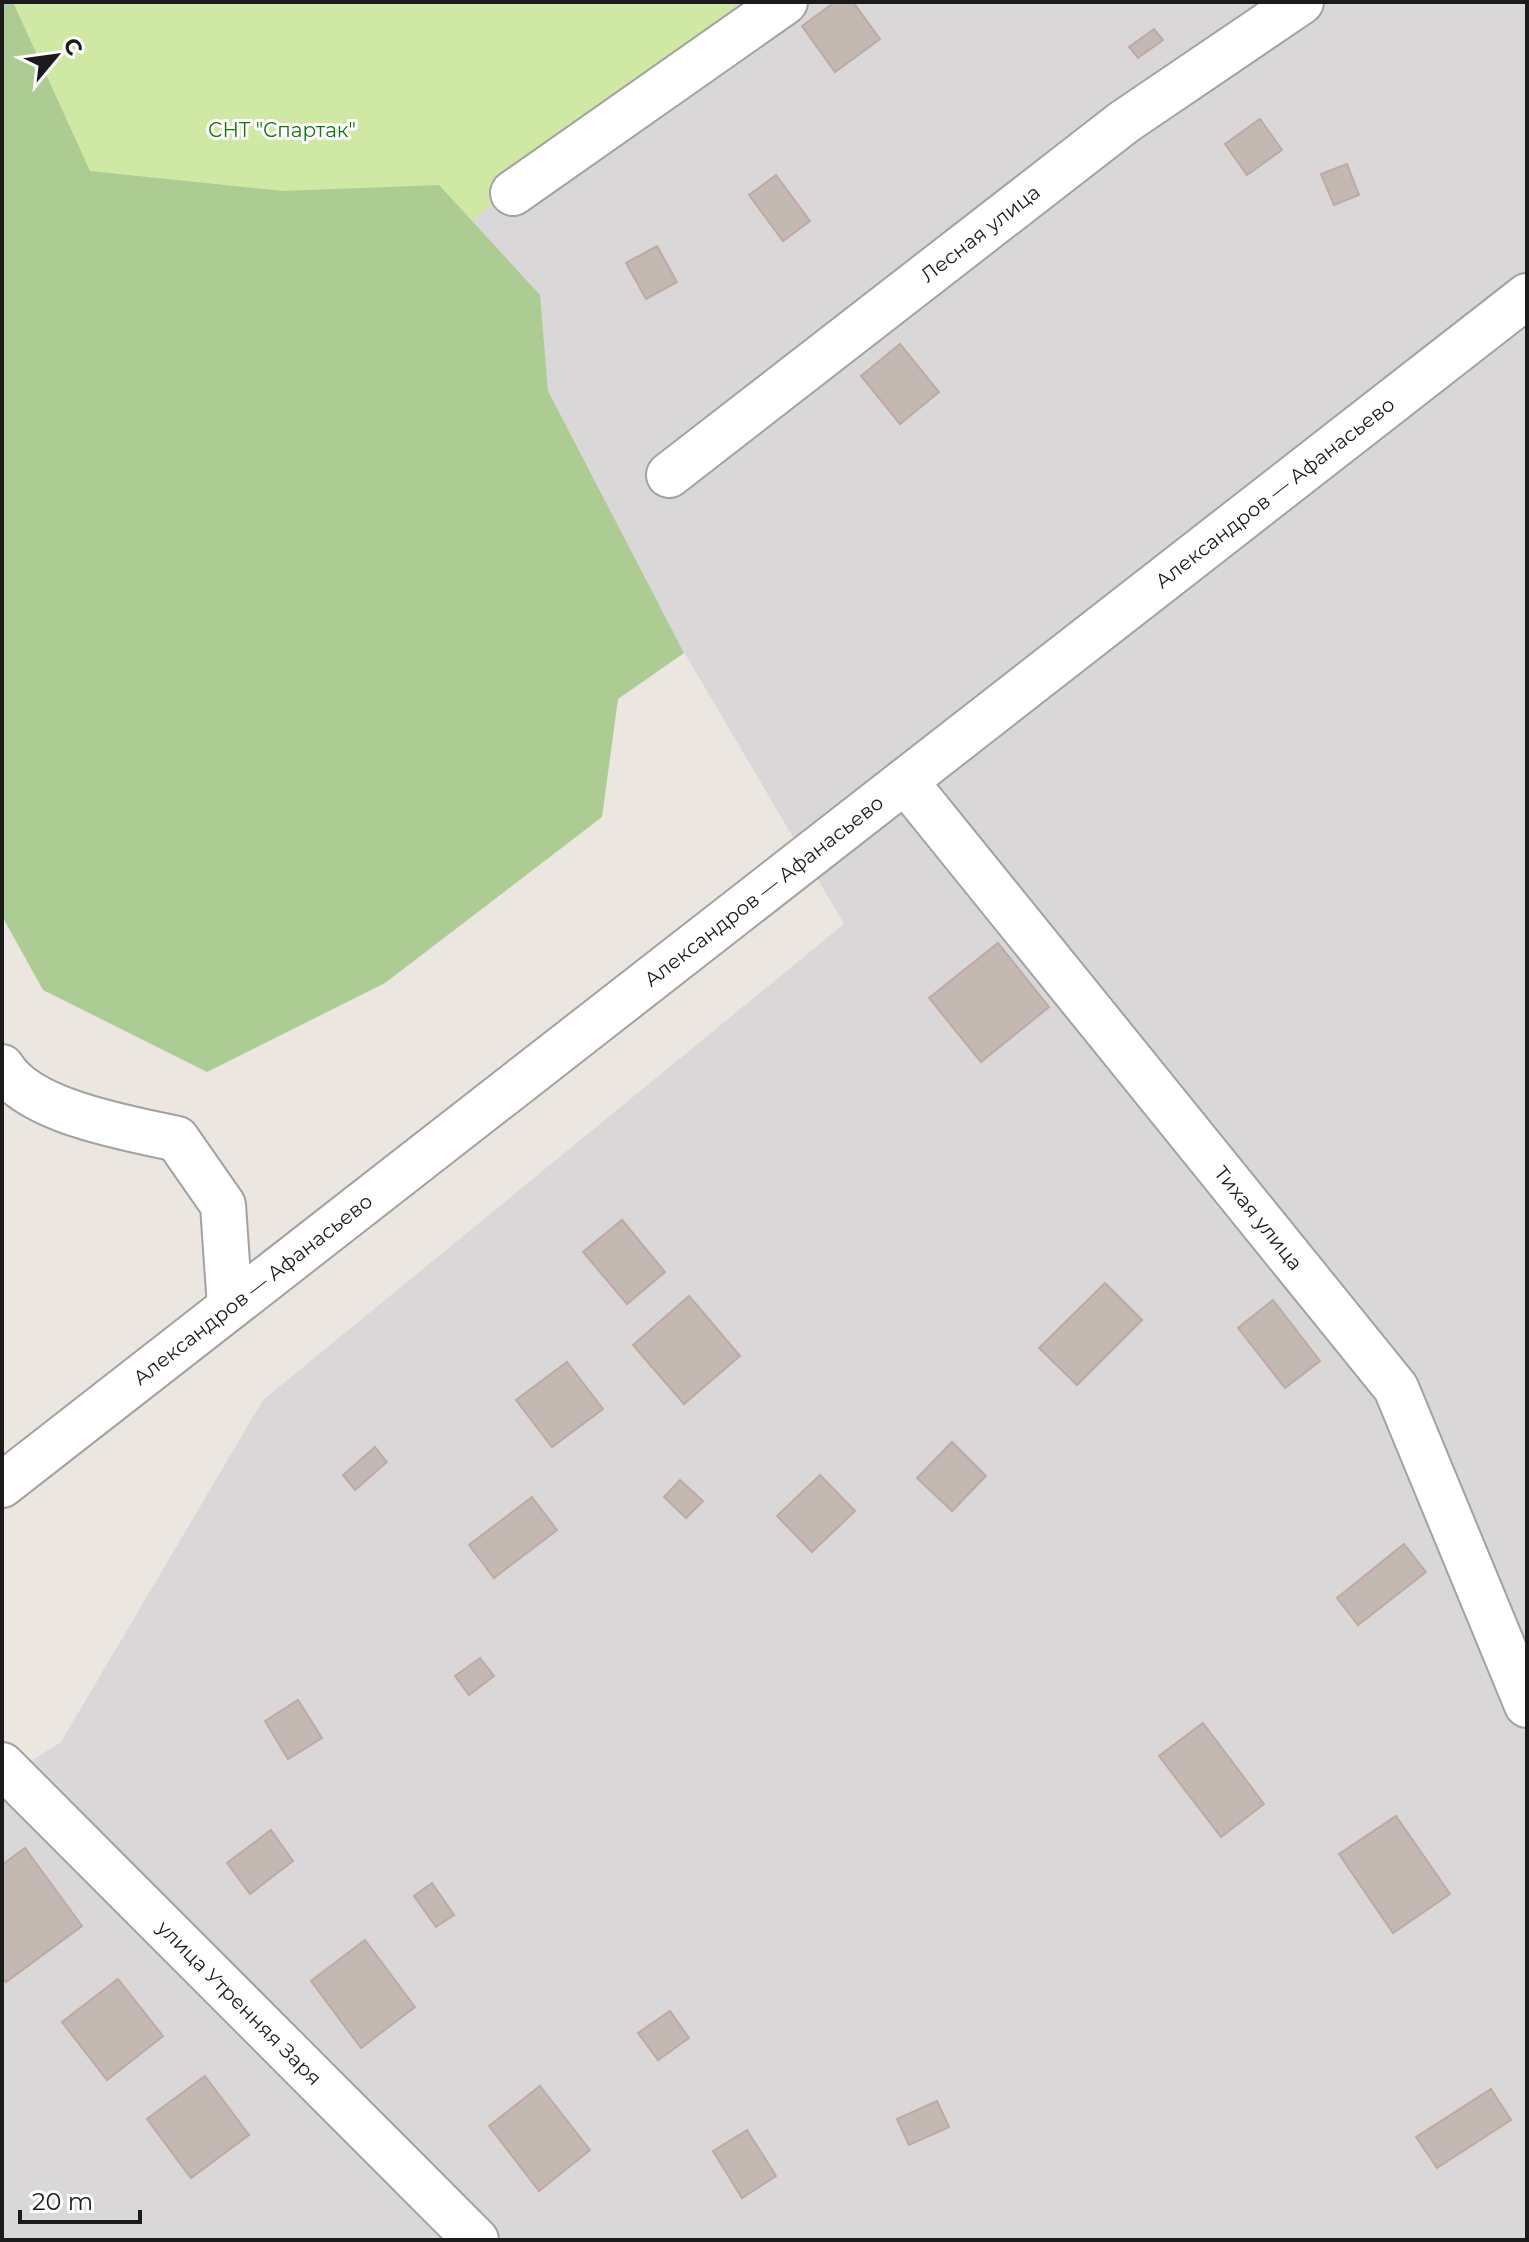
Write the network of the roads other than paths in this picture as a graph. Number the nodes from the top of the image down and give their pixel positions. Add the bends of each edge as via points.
1 (785, 2) edge
2 (1301, 2) edge
3 (513, 193) dead end
4 (1527, 296) edge
5 (669, 475) dead end
6 (905, 781) junction
7 (2, 1067) edge
8 (230, 1307) junction
9 (2, 1485) edge
10 (1527, 1705) edge
11 (2, 1765) edge
12 (476, 2240) edge

1 - 3 street
2 - 5 street, Лесная улица via 1124,122
4 - 6 street, Александров — Афанасьево
6 - 8 street, Александров — Афанасьево
6 - 10 street, Тихая улица via 1396,1388
7 - 8 street via 11,1081 76,1116 177,1139 223,1205
8 - 9 street, Александров — Афанасьево
11 - 12 street, улица Утренняя Заря

